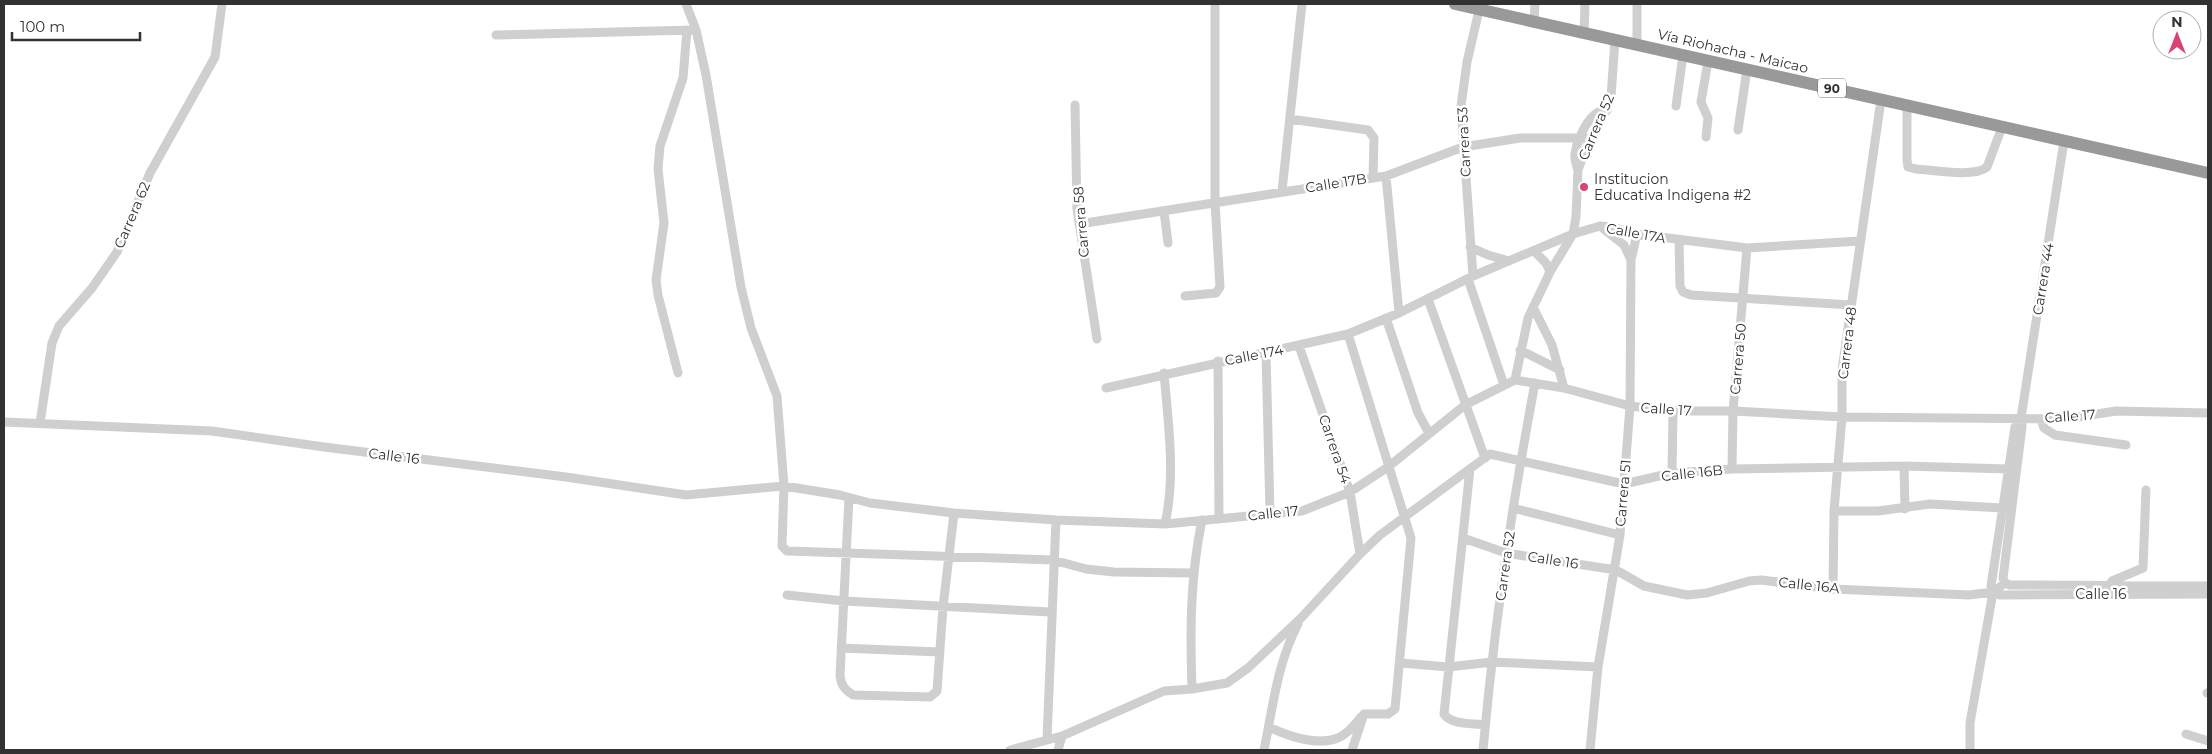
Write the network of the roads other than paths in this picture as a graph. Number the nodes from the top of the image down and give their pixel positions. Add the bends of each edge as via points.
1 (222, 4) edge
2 (686, 4) edge
3 (1215, 4) edge
4 (1302, 4) edge
5 (1455, 4) edge
6 (1535, 4) edge
7 (1585, 4) edge
8 (1637, 4) edge
9 (1480, 7) edge
10 (1534, 22) junction
11 (692, 30) junction
12 (1584, 33) junction
13 (496, 34) dead end
14 (1615, 40) junction
15 (1637, 44) junction
16 (1684, 55) junction
17 (1708, 61) junction
18 (1747, 69) junction
19 (1881, 100) junction
20 (1076, 105) dead end
21 (1907, 105) junction
22 (1676, 106) dead end
23 (1290, 119) junction
24 (2002, 127) junction
25 (1738, 130) dead end
26 (1585, 137) junction
27 (1706, 137) dead end
28 (2064, 141) junction
29 (1463, 147) junction
30 (2208, 173) edge
31 (1386, 176) junction
32 (1373, 178) junction
33 (1282, 191) junction
34 (1215, 202) junction
35 (1164, 212) junction
36 (1079, 224) junction
37 (1600, 226) junction
38 (1573, 234) junction
39 (1637, 234) junction
40 (1679, 240) junction
41 (1860, 241) junction
42 (1168, 243) dead end
43 (1470, 246) junction
44 (1747, 248) junction
45 (1534, 251) junction
46 (1631, 260) junction
47 (1509, 261) junction
48 (1550, 272) junction
49 (1470, 277) junction
50 (1185, 296) dead end
51 (1744, 297) junction
52 (1428, 299) junction
53 (1851, 305) junction
54 (1533, 307) junction
55 (1399, 313) junction
56 (1386, 318) junction
57 (1348, 334) junction
58 (1097, 339) dead end
59 (1298, 346) junction
60 (1520, 350) junction
61 (1266, 353) junction
62 (1218, 362) junction
63 (1560, 370) junction
64 (678, 373) dead end
65 (1164, 373) junction
66 (1515, 380) junction
67 (1535, 383) junction
68 (1504, 385) junction
69 (1106, 388) dead end
70 (1564, 388) junction
71 (1465, 405) junction
72 (1630, 406) junction
73 (1673, 411) junction
74 (1733, 411) junction
75 (2208, 412) edge
76 (1842, 417) junction
77 (2021, 418) junction
78 (2041, 419) junction
79 (4, 422) edge
80 (40, 422) junction
81 (1429, 432) junction
82 (2126, 445) dead end
83 (1487, 456) junction
84 (1520, 461) junction
85 (1838, 466) junction
86 (1904, 466) junction
87 (1388, 467) junction
88 (1470, 469) junction
89 (1732, 469) junction
90 (2008, 469) junction
91 (1672, 473) junction
92 (1624, 484) junction
93 (784, 486) junction
94 (2146, 490) dead end
95 (1350, 492) junction
96 (849, 498) junction
97 (1513, 508) junction
98 (2002, 508) junction
99 (1905, 509) junction
100 (1834, 511) junction
101 (954, 514) junction
102 (1270, 514) junction
103 (1405, 516) junction
104 (1219, 519) junction
105 (1056, 520) junction
106 (1202, 520) junction
107 (1165, 524) junction
108 (1620, 535) junction
109 (1463, 538) junction
110 (1506, 552) junction
111 (846, 553) junction
112 (1360, 554) junction
113 (950, 557) junction
114 (1053, 560) junction
115 (1616, 570) junction
116 (1193, 573) junction
117 (2005, 583) junction
118 (2208, 586) edge
119 (1833, 589) junction
120 (2109, 589) junction
121 (1994, 592) junction
122 (2208, 594) edge
123 (787, 595) dead end
124 (844, 601) junction
125 (943, 607) junction
126 (1051, 612) junction
127 (1302, 617) junction
128 (841, 648) junction
129 (940, 652) junction
130 (1492, 662) junction
131 (1401, 663) junction
132 (1448, 666) junction
133 (1598, 667) junction
134 (1192, 689) junction
135 (1364, 714) junction
136 (1485, 725) junction
137 (1269, 727) junction
138 (2186, 734) dead end
139 (1062, 736) junction
140 (1047, 740) junction
141 (2208, 741) edge
142 (1010, 750) edge
143 (1058, 750) edge
144 (1264, 750) edge
145 (1352, 750) edge
146 (1483, 750) edge
147 (1590, 750) edge
148 (1970, 750) edge

1 - 80 street, Carrera 62 via 215,57 150,173 117,252 92,288 59,326 52,343
2 - 11 street
3 - 34 street
4 - 23 street
5 - 9 highway, Vía Riohacha - Maicao / 90
6 - 10 street
7 - 12 street
8 - 15 street
9 - 10 highway, Vía Riohacha - Maicao / 90
9 - 29 street, Carrera 53 via 1461,106
10 - 12 highway, Vía Riohacha - Maicao / 90
11 - 13 street
11 - 64 street via 683,78 660,146 658,169 664,223 656,280
11 - 93 street via 706,75 741,287 751,328 777,396
12 - 14 highway, Vía Riohacha - Maicao / 90
14 - 15 highway, Vía Riohacha - Maicao / 90
14 - 26 street, Carrera 52 via 1613,88 1607,110 1594,114
15 - 16 highway, Vía Riohacha - Maicao / 90
16 - 17 highway, Vía Riohacha - Maicao / 90
16 - 22 street
17 - 18 highway, Vía Riohacha - Maicao / 90
17 - 27 street via 1701,102 1708,118
18 - 19 highway, Vía Riohacha - Maicao / 90
18 - 25 street
19 - 21 highway, Vía Riohacha - Maicao / 90
19 - 41 street, Carrera 48
20 - 36 street, Carrera 58
21 - 24 highway, Vía Riohacha - Maicao / 90
21 - 24 street via 1907,160 1908,167 1916,170 1982,171 1987,167
23 - 32 street via 1368,130 1374,138
23 - 33 street
24 - 28 highway, Vía Riohacha - Maicao / 90
26 - 29 street, Calle 17B via 1520,138
26 - 38 street, Carrera 52 via 1575,152 1578,170
28 - 30 highway, Vía Riohacha - Maicao / 90
28 - 77 street, Carrera 44
29 - 31 street, Calle 17B
29 - 43 street, Carrera 53
31 - 32 street, Calle 17B
31 - 55 street
32 - 33 street, Calle 17B
33 - 34 street, Calle 17B
34 - 35 street, Calle 17B
34 - 50 street via 1220,287 1216,292
35 - 36 street, Calle 17B
35 - 42 street
36 - 58 street, Carrera 58
37 - 38 street, Calle 17A
37 - 39 street, Calle 17A
37 - 46 street via 1624,245
38 - 45 street, Calle 17A
38 - 48 street, Carrera 52
39 - 40 street, Calle 17A
39 - 46 street, Carrera 51
40 - 44 street, Calle 17A
40 - 51 street via 1682,292
41 - 44 street, Calle 17A
41 - 53 street, Carrera 48
43 - 47 street
43 - 49 street, Carrera 53
44 - 51 street, Carrera 50
45 - 47 street, Calle 17A
45 - 48 street
46 - 72 street, Carrera 51
47 - 49 street, Calle 17A
48 - 54 street, Carrera 52
49 - 52 street, Calle 17A
49 - 68 street, Carrera 53
51 - 53 street
51 - 74 street, Carrera 50
52 - 55 street, Calle 17A
52 - 71 street
53 - 76 street, Carrera 48 via 1842,370
54 - 60 street, Carrera 52
54 - 63 street
55 - 56 street, Calle 174
56 - 57 street, Calle 174
56 - 81 street via 1418,413
57 - 59 street, Calle 174
57 - 87 street
59 - 61 street, Calle 174
59 - 95 street, Carrera 54
60 - 63 street
60 - 66 street, Carrera 52
61 - 62 street, Calle 174
61 - 102 street
62 - 65 street, Calle 174
62 - 104 street
63 - 70 street
65 - 69 street, Calle 174
65 - 107 street via 1170,452 1169,505
66 - 67 street, Calle 17
66 - 68 street, Calle 17
67 - 70 street, Calle 17
67 - 84 street, Carrera 52
68 - 71 street, Calle 17
70 - 72 street, Calle 17
71 - 81 street, Calle 17
71 - 83 street
72 - 73 street, Calle 17
72 - 92 street, Carrera 51
73 - 74 street, Calle 17
73 - 91 street
74 - 76 street, Calle 17
74 - 89 street, Carrera 50
75 - 78 street, Calle 17 via 2116,411 2076,419
76 - 77 street, Calle 17
76 - 85 street, Carrera 48
77 - 78 street, Calle 17
77 - 90 street, Carrera 44 via 2015,427
77 - 117 street, Carrera 44
78 - 82 street via 2044,428 2055,435
79 - 80 street, Calle 16
80 - 93 street, Calle 16 via 212,431 686,495
81 - 87 street, Calle 17
83 - 84 street, Calle 16B
83 - 88 street
84 - 92 street, Calle 16B
84 - 97 street, Carrera 52
85 - 86 street, Calle 16B
85 - 89 street, Calle 16B
85 - 100 street, Carrera 48
86 - 90 street, Calle 16B
86 - 99 street
87 - 95 street, Calle 17
87 - 103 street
88 - 103 street
88 - 109 street
89 - 91 street, Calle 16B
90 - 98 street, Carrera 44
91 - 92 street, Calle 16B
92 - 108 street, Carrera 51
93 - 96 street, Calle 16
93 - 111 street via 782,546 787,551
94 - 120 street via 2143,568 2112,581
95 - 102 street, Calle 17 via 1302,511
95 - 112 street, Carrera 54
96 - 101 street, Calle 16
96 - 111 street
97 - 108 street
97 - 110 street, Carrera 52
98 - 99 street via 1930,504
98 - 121 street, Carrera 44 via 1991,586
99 - 100 street
100 - 119 street, Carrera 48
101 - 105 street, Calle 17
101 - 113 street
102 - 104 street, Calle 17
103 - 112 street
103 - 131 street via 1411,538
104 - 106 street, Calle 17
105 - 107 street, Calle 17
105 - 114 street
106 - 107 street, Calle 17
106 - 116 street
108 - 115 street, Carrera 51
109 - 110 street, Calle 16
109 - 132 street
110 - 115 street, Calle 16
110 - 130 street, Carrera 52
111 - 113 street
111 - 124 street
112 - 127 street
113 - 114 street
113 - 125 street
114 - 116 street via 1086,570
114 - 126 street
115 - 119 street, Calle 16A via 1644,586 1686,595 1707,593 1749,580
115 - 133 street, Carrera 51
116 - 134 street via 1190,604
117 - 120 street, Calle 16 via 2010,586
117 - 121 street
118 - 120 street, Calle 16
119 - 121 street, Calle 16A via 1961,595
120 - 121 street, Calle 16 via 2000,595
120 - 122 street, Calle 16
121 - 148 street, Carrera 44 via 1970,723
123 - 124 street
124 - 125 street
124 - 128 street
125 - 126 street
125 - 129 street
126 - 140 street
127 - 134 street via 1248,668 1227,683
127 - 137 street via 1278,672
128 - 129 street
128 - 129 street via 841,684 853,695 935,695 938,691
130 - 132 street
130 - 133 street
130 - 136 street, Carrera 52
131 - 132 street
131 - 135 street via 1395,709 1388,714
132 - 136 street via 1444,714 1447,719
133 - 147 street, Carrera 51
134 - 139 street via 1164,691
135 - 137 street via 1351,729 1337,738 1300,738
135 - 145 street
136 - 146 street, Carrera 52
137 - 144 street
138 - 141 street
139 - 140 street
139 - 143 street
140 - 142 street

